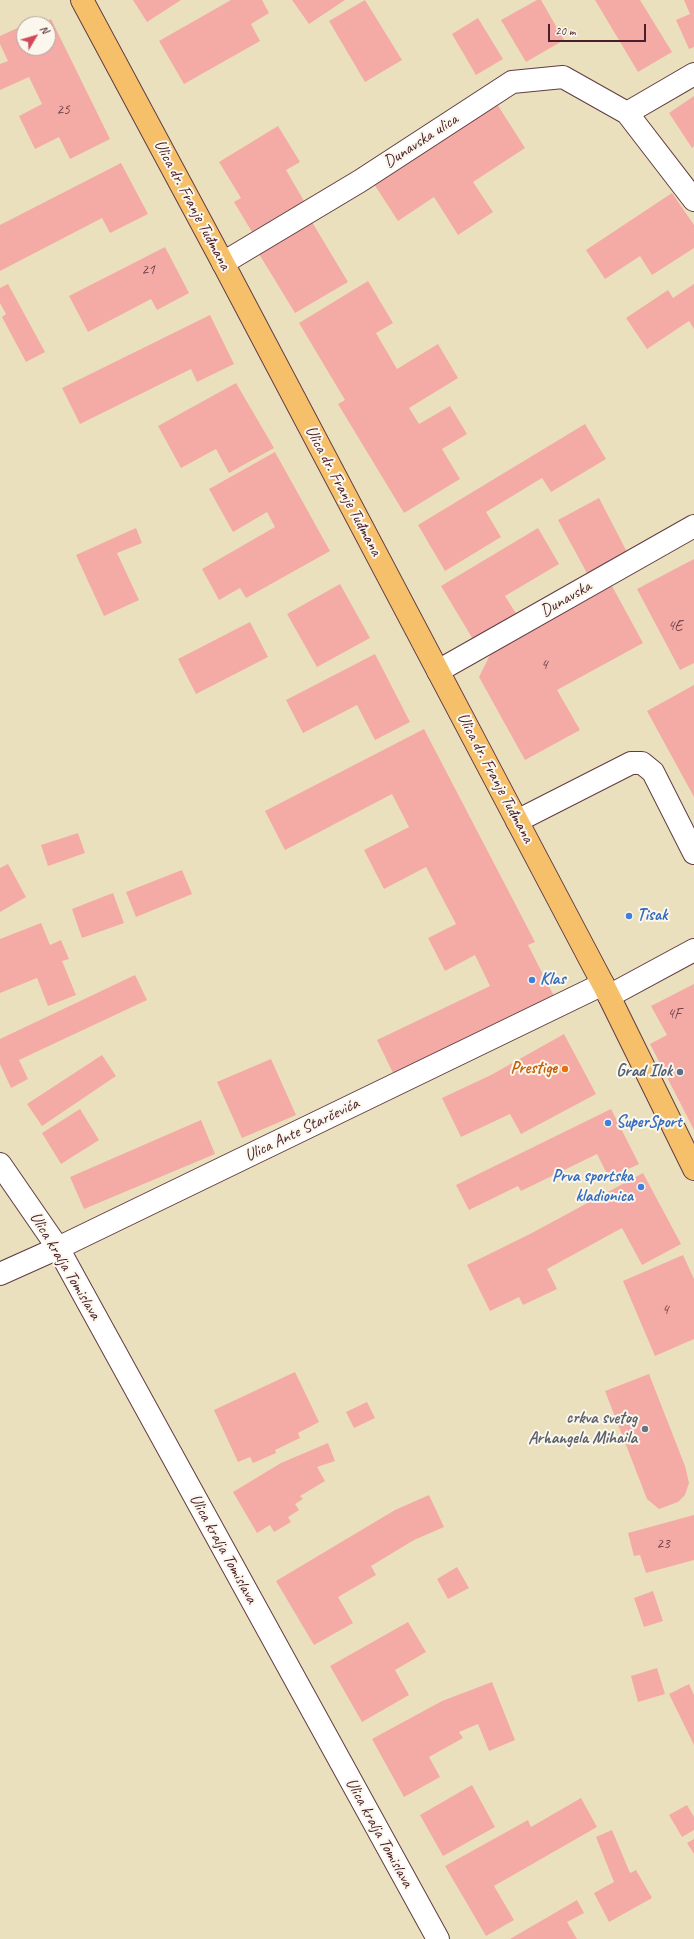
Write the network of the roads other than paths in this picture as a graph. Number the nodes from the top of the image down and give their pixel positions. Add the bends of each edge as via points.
1 (82, 0) edge
2 (694, 74) edge
3 (626, 113) junction
4 (694, 200) edge
5 (223, 263) junction
6 (694, 526) edge
7 (438, 671) junction
8 (517, 821) junction
9 (694, 853) edge
10 (694, 950) edge
11 (606, 990) junction
12 (0, 1164) edge
13 (694, 1169) edge
14 (58, 1248) junction
15 (0, 1274) edge
16 (438, 1939) edge

1 - 5 main road, Ulica dr. Franje Tuđmana
2 - 3 street
3 - 4 street, Dunavska ulica
3 - 5 street, Dunavska ulica via 563,77 512,82 360,181
5 - 7 main road, Ulica dr. Franje Tuđmana
6 - 7 street, Dunavska
7 - 8 main road, Ulica dr. Franje Tuđmana
8 - 9 street via 631,763 642,763 653,772
8 - 11 main road, Ulica dr. Franje Tuđmana
10 - 11 street, Ulica Ante Starčevića
11 - 13 main road, Ulica dr. Franje Tuđmana
11 - 14 street, Ulica Ante Starčevića
12 - 14 street, Ulica kralja Tomislava
14 - 15 street, Ulica Ante Starčevića
14 - 16 street, Ulica kralja Tomislava

